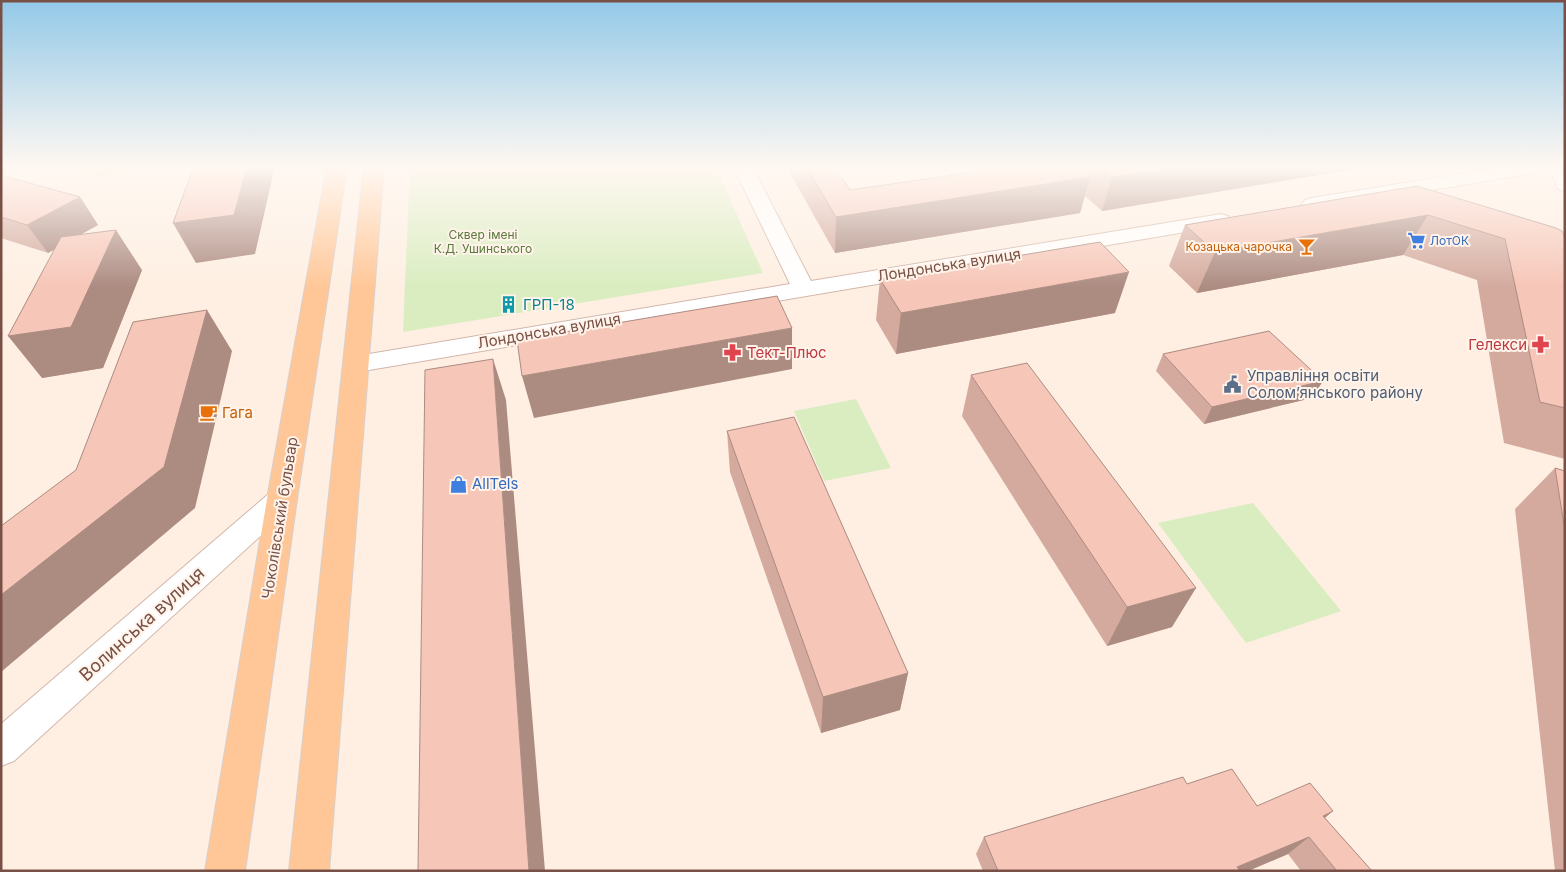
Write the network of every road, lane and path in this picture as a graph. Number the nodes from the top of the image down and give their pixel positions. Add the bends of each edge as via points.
1 (330, 207) edge
2 (371, 207) edge
3 (763, 207) edge
4 (1240, 217) edge
5 (804, 288) junction
6 (357, 364) junction
7 (282, 499) junction
8 (1, 748) edge
9 (225, 871) edge
10 (309, 871) edge

1 - 7 main road, Чоколівський бульвар
2 - 6 main road
3 - 5 street
4 - 5 street, Лондонська вулиця
5 - 6 street, Лондонська вулиця
6 - 10 main road
7 - 8 street, Волинська вулиця
7 - 9 main road, Чоколівський бульвар

